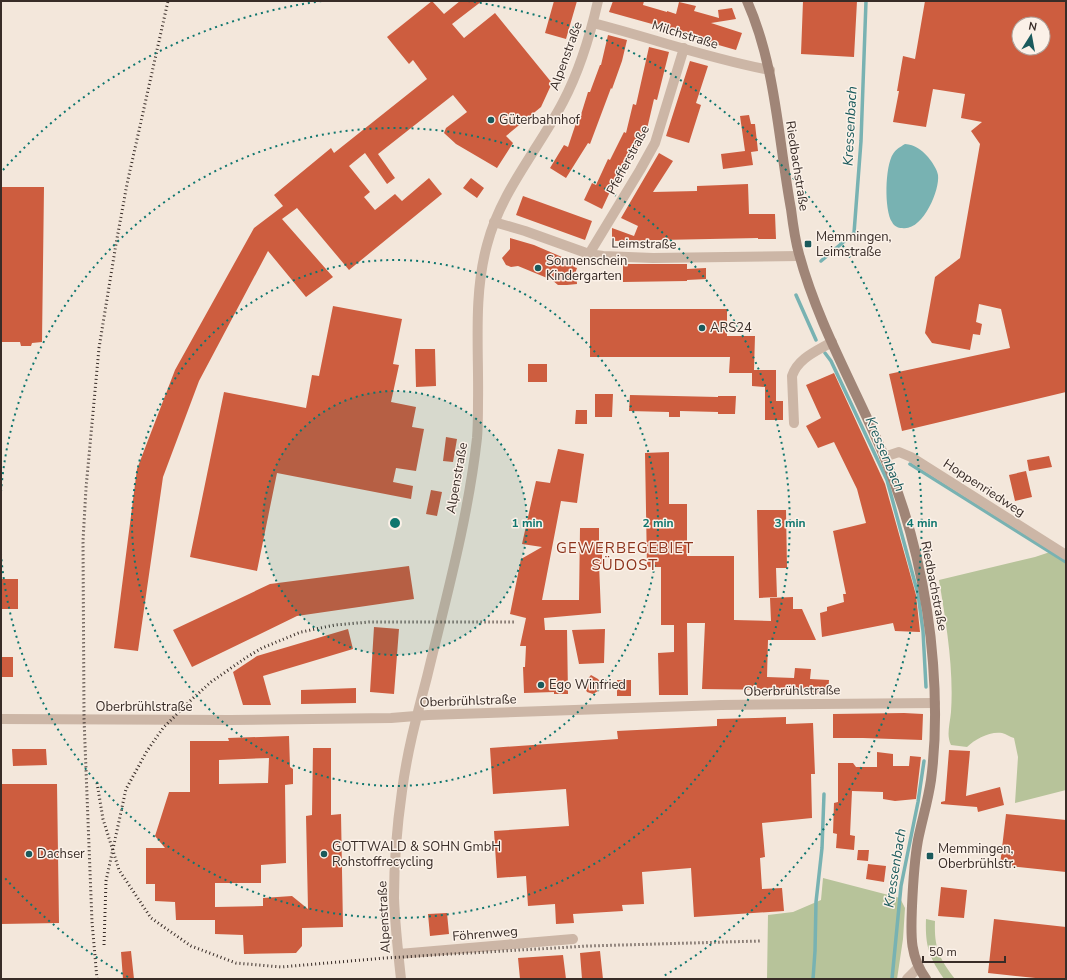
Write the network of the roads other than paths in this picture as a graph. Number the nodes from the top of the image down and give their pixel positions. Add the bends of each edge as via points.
1 (598, 1) edge
2 (747, 1) edge
3 (593, 23) junction
4 (684, 48) junction
5 (770, 70) junction
6 (494, 222) junction
7 (589, 254) junction
8 (799, 256) junction
9 (832, 342) junction
10 (794, 423) dead end
11 (884, 457) junction
12 (1066, 555) edge
13 (935, 703) junction
14 (417, 716) junction
15 (1, 719) edge
16 (573, 939) dead end
17 (399, 954) junction
18 (918, 968) junction
19 (401, 979) edge
20 (907, 979) edge
21 (926, 979) edge

1 - 3 street, Alpenstraße
2 - 5 street, Riedbachstraße
3 - 4 street, Milchstraße
3 - 6 street, Alpenstraße via 584,55 564,101 510,188
4 - 5 street, Milchstraße via 745,66
4 - 7 street, Pfefferstraße via 655,143
5 - 8 street, Riedbachstraße via 785,180
6 - 7 street, Leimstraße
6 - 14 street, Alpenstraße via 487,245 479,298 477,436 467,504
7 - 8 street, Leimstraße via 653,258
8 - 9 street, Riedbachstraße
9 - 10 street via 808,356 794,370
9 - 11 street, Riedbachstraße
11 - 12 street, Hoppenriedweg via 899,452 911,457
11 - 13 street, Riedbachstraße via 899,497 922,582 930,625
13 - 14 street, Oberbrühlstraße via 721,705
13 - 18 street, Riedbachstraße via 931,778 918,842 912,892 912,950
14 - 15 street, Oberbrühlstraße via 230,720
14 - 17 street, Alpenstraße via 405,774 396,842 394,899
16 - 17 street, Föhrenweg
17 - 19 street, Alpenstraße
18 - 20 street
18 - 21 street, Riedbachstraße

